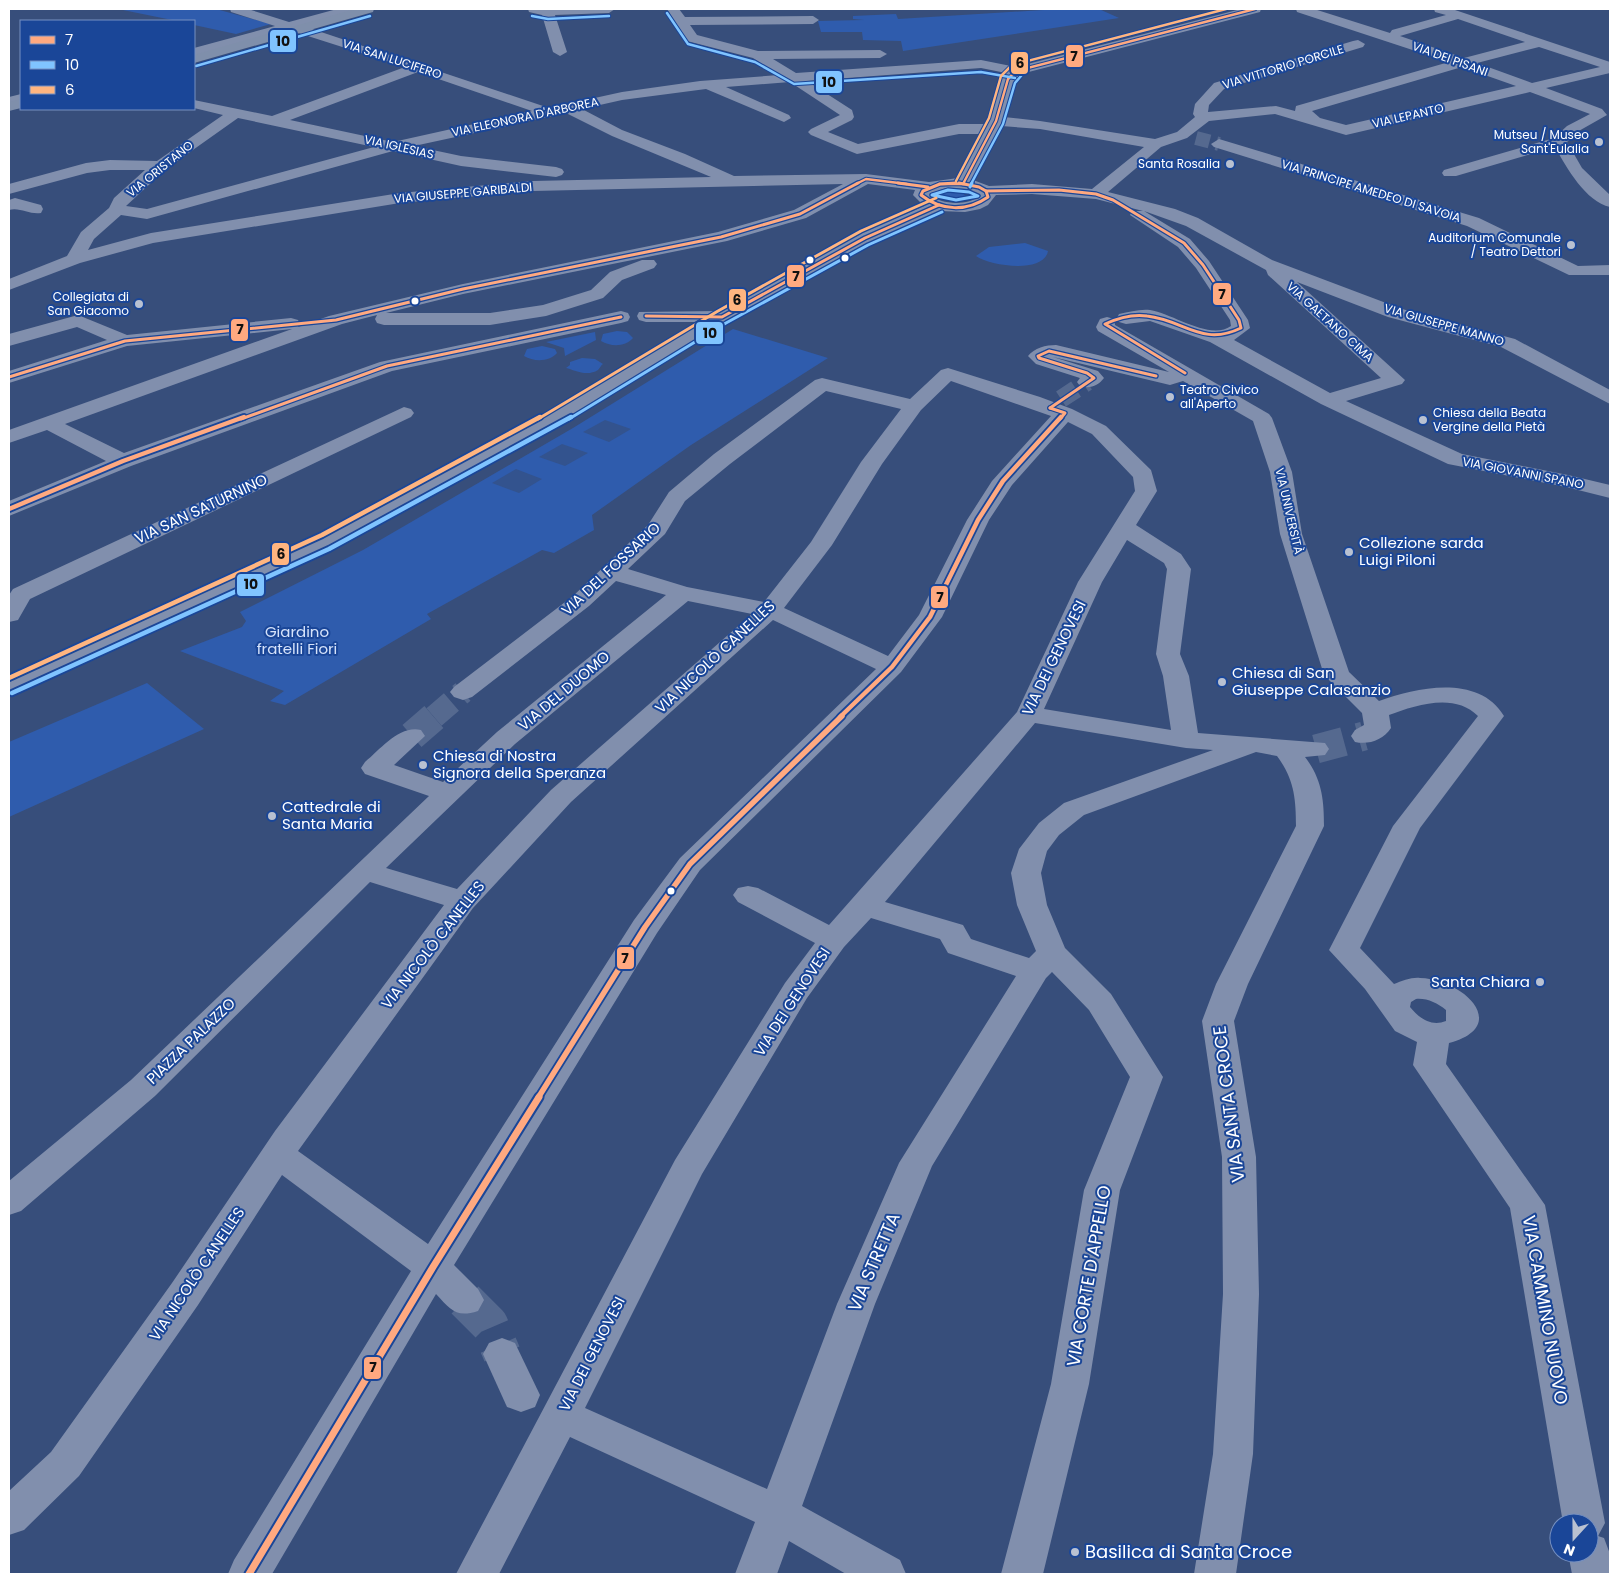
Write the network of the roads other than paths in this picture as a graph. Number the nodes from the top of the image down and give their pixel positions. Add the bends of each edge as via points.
1 (236, 9) edge
2 (350, 9) edge
3 (368, 9) edge
4 (534, 9) edge
5 (609, 9) edge
6 (673, 9) edge
7 (742, 9) edge
8 (1255, 9) edge
9 (1302, 9) edge
10 (1440, 9) edge
11 (720, 10) edge
12 (1492, 11) dead end
13 (548, 12) junction
14 (1463, 16) junction
15 (813, 20) dead end
16 (681, 21) junction
17 (296, 27) junction
18 (1397, 33) dead end
19 (1542, 42) junction
20 (1358, 44) dead end
21 (195, 52) edge
22 (560, 52) dead end
23 (891, 54) dead end
24 (926, 54) dead end
25 (758, 55) junction
26 (195, 58) edge
27 (1460, 63) junction
28 (418, 66) junction
29 (1610, 68) edge
30 (1016, 71) junction
31 (795, 77) junction
32 (707, 84) junction
33 (1533, 88) junction
34 (195, 104) edge
35 (568, 108) junction
36 (237, 112) junction
37 (548, 112) junction
38 (1205, 117) junction
39 (784, 118) dead end
40 (276, 120) junction
41 (1315, 121) junction
42 (994, 125) junction
43 (1559, 141) junction
44 (1156, 144) junction
45 (1219, 144) tunnel mouth
46 (395, 146) junction
47 (160, 166) junction
48 (1450, 173) dead end
49 (866, 178) junction
50 (732, 181) junction
51 (604, 183) junction
52 (963, 184) junction
53 (928, 187) junction
54 (9, 189) edge
55 (986, 191) junction
56 (1096, 194) junction
57 (761, 195) dead end
58 (1610, 202) edge
59 (9, 205) edge
60 (939, 205) junction
61 (35, 209) dead end
62 (117, 210) junction
63 (721, 237) junction
64 (74, 259) junction
65 (1266, 264) junction
66 (1610, 270) edge
67 (9, 285) edge
68 (722, 317) junction
69 (1126, 318) dead end
70 (336, 320) junction
71 (1107, 323) dead end
72 (1215, 336) junction
73 (9, 340) edge
74 (125, 341) junction
75 (1185, 373) junction
76 (948, 374) joint
77 (9, 378) edge
78 (1087, 382) dead end
79 (1610, 398) edge
80 (1328, 400) junction
81 (1052, 405) junction
82 (914, 406) junction
83 (404, 413) dead end
84 (48, 423) junction
85 (9, 437) edge
86 (124, 460) junction
87 (1610, 492) edge
88 (9, 509) edge
89 (1123, 527) junction
90 (612, 572) junction
91 (683, 593) junction
92 (770, 610) junction
93 (9, 615) edge
94 (892, 667) junction
95 (9, 686) edge
96 (463, 692) tunnel mouth
97 (1375, 711) junction
98 (1029, 714) junction
99 (412, 736) tunnel mouth
100 (1364, 736) tunnel mouth
101 (1286, 749) junction
102 (1316, 749) tunnel mouth
103 (1194, 750) junction
104 (448, 793) junction
105 (365, 871) junction
106 (748, 894) dead end
107 (464, 901) junction
108 (865, 906) junction
109 (833, 940) junction
110 (1044, 962) junction
111 (1394, 1007) junction
112 (1435, 1036) junction
113 (278, 1154) junction
114 (9, 1201) edge
115 (433, 1267) junction
116 (465, 1300) tunnel mouth
117 (502, 1354) tunnel mouth
118 (520, 1395) dead end
119 (560, 1415) junction
120 (1582, 1513) edge
121 (779, 1514) junction
122 (9, 1517) edge
123 (249, 1574) edge
124 (477, 1574) edge
125 (756, 1574) edge
126 (885, 1574) edge
127 (1022, 1574) edge
128 (1215, 1574) edge

1 - 17 street, VIA SAN LUCIFERO
2 - 17 street
3 - 17 main road
4 - 13 street
5 - 13 street
6 - 16 street
7 - 11 street
8 - 30 street
9 - 27 street, VIA DEI PISANI
10 - 14 street
12 - 14 street
13 - 22 street
14 - 18 street
14 - 19 street
15 - 16 street
16 - 25 street via 692,38
17 - 21 street
17 - 26 main road
17 - 28 street, VIA SAN LUCIFERO
19 - 27 street
19 - 29 street
20 - 38 street, VIA VITTORIO PORCILE via 1219,86 1202,104 1200,114
23 - 25 street
24 - 30 street via 978,55
25 - 31 street
27 - 33 street, VIA DEI PISANI
27 - 41 street via 1301,108
28 - 37 street, VIA SAN LUCIFERO
28 - 40 street
29 - 33 street, VIA LEPANTO
30 - 31 street, VIA ELEONORA D'ARBOREA via 982,64
30 - 42 street via 1008,79
31 - 32 street, VIA ELEONORA D'ARBOREA
31 - 42 street via 847,113 847,117 816,132 857,150
32 - 35 street, VIA ELEONORA D'ARBOREA via 622,96
32 - 39 street
33 - 41 street, VIA LEPANTO via 1346,130
33 - 43 street, VIA DEI PISANI via 1600,115
34 - 36 street, VIA IGLESIAS
35 - 37 street, VIA ELEONORA D'ARBOREA
35 - 50 street via 618,133
36 - 40 street, VIA IGLESIAS
36 - 47 street, VIA ORISTANO
37 - 46 street, VIA ELEONORA D'ARBOREA
38 - 41 street, VIA LEPANTO via 1276,110
38 - 44 street via 1189,136
40 - 46 street, VIA IGLESIAS
42 - 44 street via 1040,125
42 - 52 street
43 - 48 street
43 - 58 street via 1575,170
44 - 56 street
45 - 66 street, VIA PRINCIPE AMEDEO DI SAVOIA via 1472,222 1575,271
46 - 51 street, VIA IGLESIAS via 461,161 557,172
46 - 62 street, VIA ELEONORA D'ARBOREA via 147,214
47 - 54 street via 86,168
47 - 62 street, VIA ORISTANO via 120,201
49 - 50 street, VIA GIUSEPPE GARIBALDI
49 - 53 street, VIA GIUSEPPE GARIBALDI
49 - 63 street via 800,214
50 - 51 street, VIA GIUSEPPE GARIBALDI
50 - 57 street
51 - 64 street, VIA GIUSEPPE GARIBALDI via 448,193 314,210 151,238
52 - 53 street, VIA GIUSEPPE GARIBALDI
52 - 55 street, VIA GIUSEPPE GARIBALDI
53 - 60 street via 923,190 922,197
55 - 56 street, VIA GIUSEPPE GARIBALDI via 1032,189
55 - 60 street via 987,199 979,204 960,207
56 - 65 street, VIA GIUSEPPE MANNO via 1192,222
56 - 72 street via 1125,207 1184,244 1203,264 1241,324 1237,332
59 - 61 street via 15,203
60 - 68 street via 865,238
62 - 64 street, VIA ORISTANO via 87,236
63 - 70 street via 463,289
63 - 70 street via 616,276 597,294 546,310 490,319
64 - 67 street, VIA GIUSEPPE GARIBALDI
65 - 79 street, VIA GIUSEPPE MANNO via 1395,313 1508,343
65 - 80 street, VIA GAETANO CIMA via 1395,380
68 - 86 street via 646,316 644,312 634,310 623,312 621,318 387,366
68 - 95 street via 544,425 325,542
69 - 72 street, VIA GIOVANNI SPANO via 1153,317 1198,334
70 - 74 street
70 - 84 street
71 - 75 street, VIA UNIVERSITÀ via 1105,327
72 - 80 street, VIA GIOVANNI SPANO
73 - 74 street via 78,321
74 - 77 street
75 - 78 street via 1170,379 1056,351 1049,350 1038,356 1094,378
75 - 97 street, VIA UNIVERSITÀ via 1262,418 1282,472 1291,534 1337,675
76 - 81 street, VIA DEI GENOVESI
76 - 82 street, VIA NICOLÒ CANELLES
80 - 87 street, VIA GIOVANNI SPANO via 1456,459
81 - 89 street, VIA DEI GENOVESI via 1099,430 1143,475 1146,490
81 - 94 street via 978,520 930,617
82 - 90 street, VIA DEL FOSSARIO via 822,384 677,497 657,529
82 - 92 street, VIA NICOLÒ CANELLES via 872,462 820,545
83 - 93 street, VIA SAN SATURNINO via 20,594
84 - 85 street
84 - 86 street
86 - 88 street
89 - 98 street, VIA DEI GENOVESI via 1090,582
89 - 103 street via 1172,559 1179,569 1168,654
90 - 91 street
90 - 96 street, VIA DEL FOSSARIO via 581,601
91 - 92 street
91 - 104 street, VIA DEL DUOMO via 506,738
92 - 94 street
92 - 107 street, VIA NICOLÒ CANELLES via 561,796
94 - 115 street via 690,864 645,927
97 - 100 street via 1378,728
97 - 111 street via 1411,697 1447,694 1474,702 1487,709 1491,716 1407,826 1344,950 1376,982
98 - 103 street
98 - 108 street, VIA DEI GENOVESI
99 - 104 street via 375,768
101 - 102 street
101 - 103 street, VIA CORTE D'APPELLO via 1254,744
101 - 128 street, VIA SANTA CROCE via 1299,767 1310,797 1310,826 1232,984 1218,1021 1239,1157 1241,1294 1232,1454
103 - 110 street, VIA CORTE D'APPELLO via 1074,809 1049,829 1033,849 1026,873
104 - 105 street, PIAZZA PALAZZO
105 - 107 street
105 - 114 street, PIAZZA PALAZZO via 143,1088
106 - 109 street
107 - 113 street, VIA NICOLÒ CANELLES
108 - 109 street, VIA DEI GENOVESI
108 - 110 street via 952,932 959,946
109 - 119 street, VIA DEI GENOVESI via 796,991 688,1169
110 - 121 street, VIA STRETTA via 916,1163 856,1304
110 - 127 street, VIA CORTE D'APPELLO via 1100,1002 1147,1077 1102,1190 1070,1384
111 - 112 street via 1400,1020 1415,1031
111 - 112 street via 1396,997 1419,988 1449,996 1460,1006 1464,1017 1461,1027
112 - 120 street, VIA CAMMINO NUOVO via 1429,1065 1526,1205
113 - 115 street
113 - 122 street, VIA NICOLÒ CANELLES via 186,1294 65,1464
115 - 116 street
115 - 123 street
117 - 118 street
119 - 121 street
119 - 124 street, VIA DEI GENOVESI
121 - 125 street, VIA STRETTA
121 - 126 street

